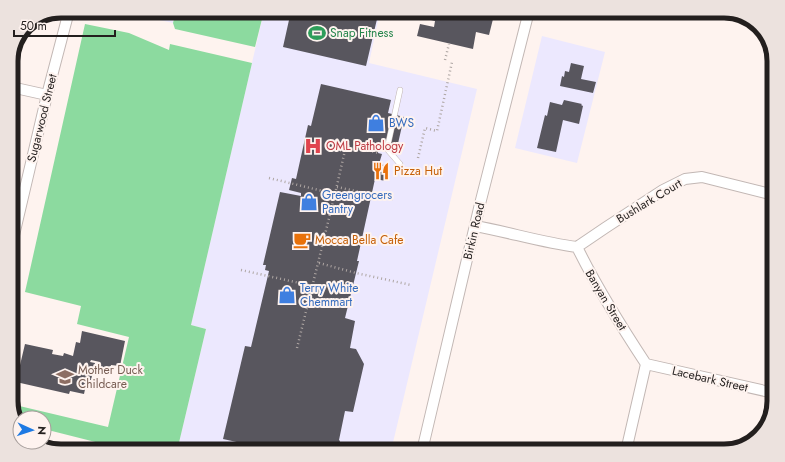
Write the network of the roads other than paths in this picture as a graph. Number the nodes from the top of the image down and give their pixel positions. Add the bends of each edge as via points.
1 (66, 18) edge
2 (527, 18) edge
3 (18, 89) edge
4 (400, 90) dead end
5 (47, 95) junction
6 (400, 164) dead end
7 (767, 193) edge
8 (18, 218) edge
9 (475, 226) junction
10 (577, 247) junction
11 (646, 364) junction
12 (767, 391) edge
13 (424, 444) edge
14 (628, 444) edge

1 - 5 street, Sugarwood Street
2 - 9 street, Birkin Road
3 - 5 street
4 - 6 lane via 387,149
5 - 8 street, Sugarwood Street
7 - 10 street, Bushlark Court via 702,177 685,179 663,190
9 - 10 street
9 - 13 street, Birkin Road
10 - 11 street, Banyan Street via 587,268
11 - 12 street, Lacebark Street
11 - 14 street

